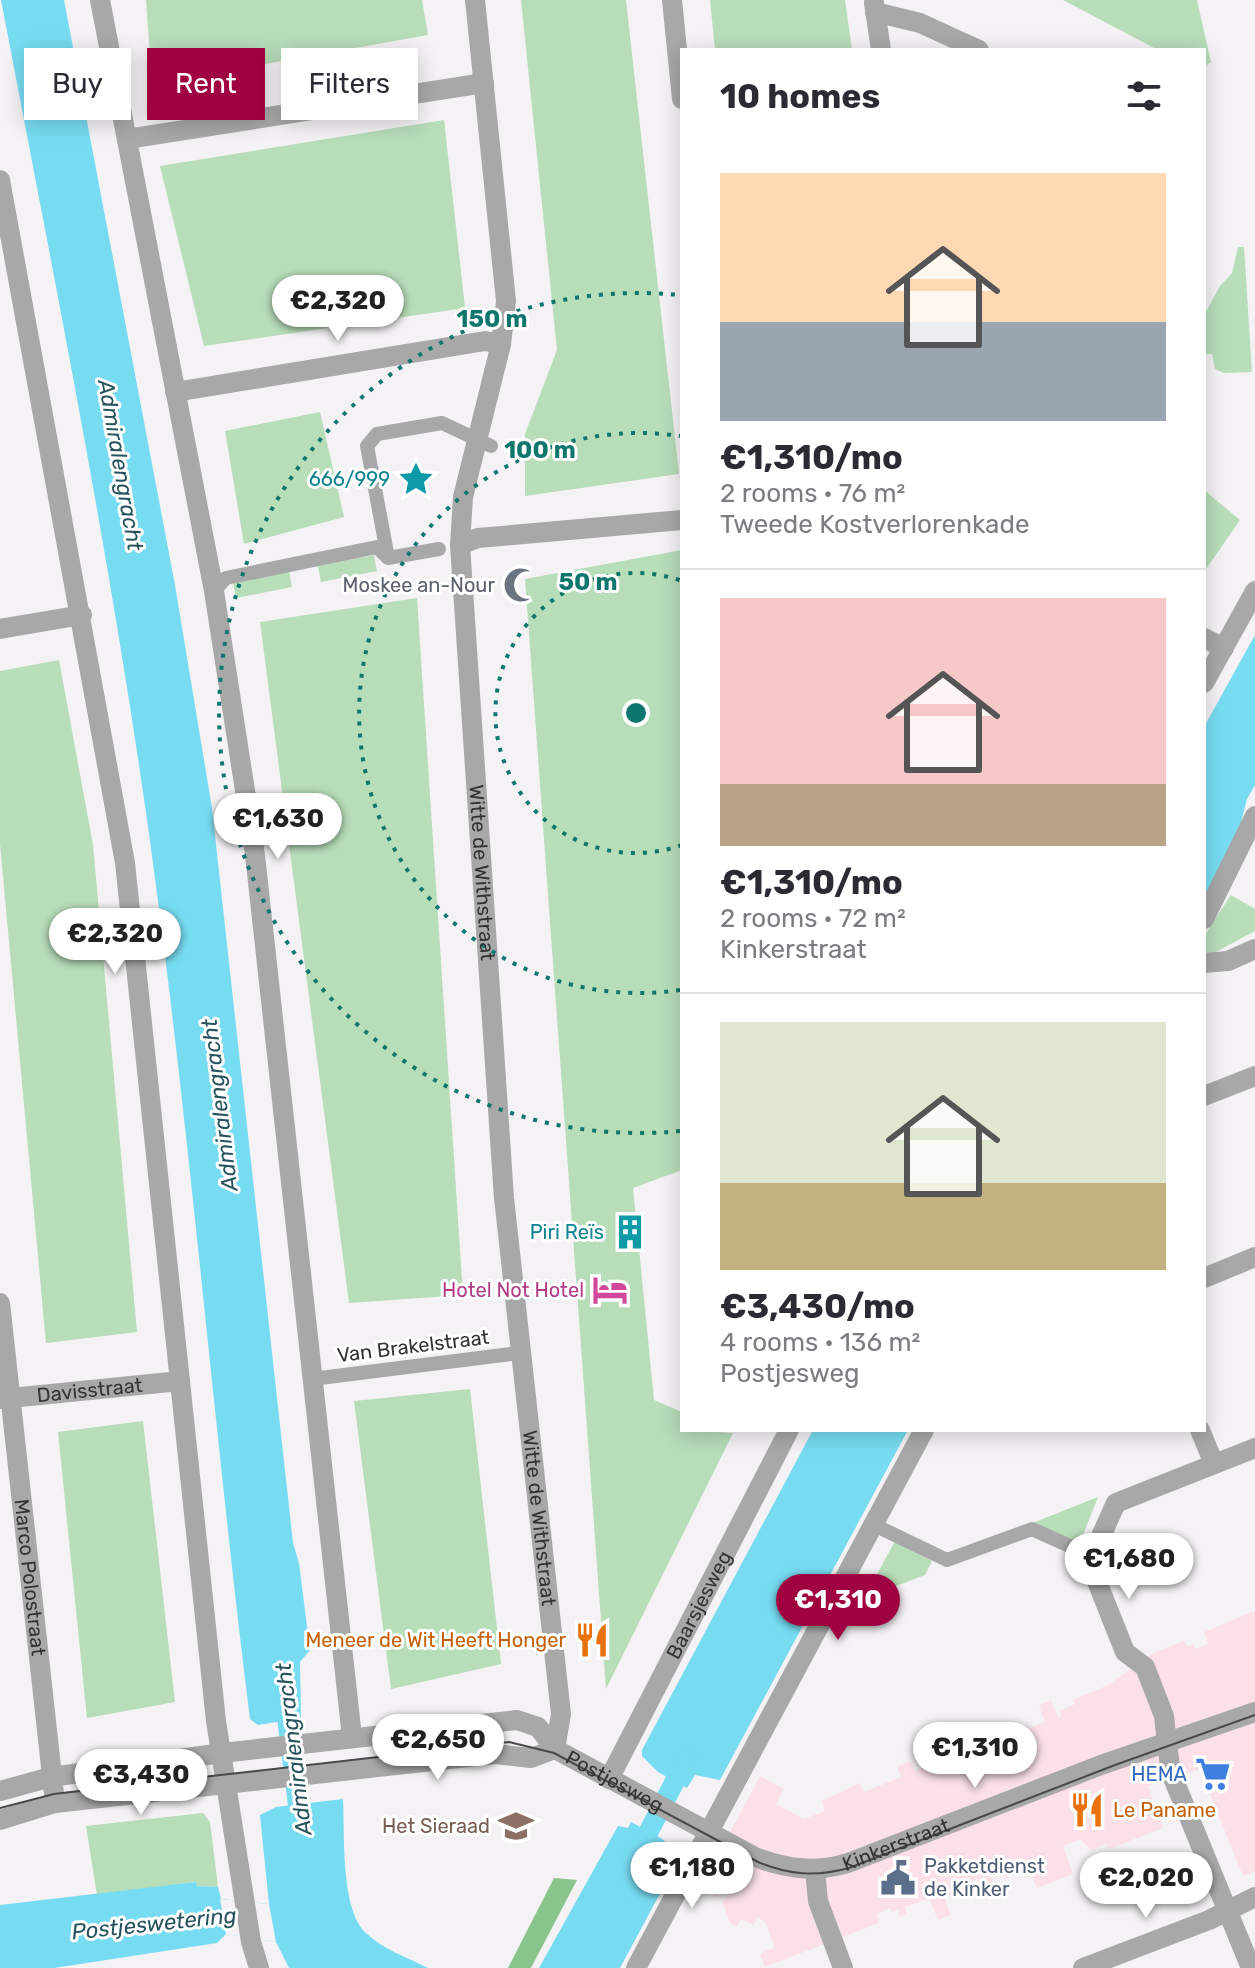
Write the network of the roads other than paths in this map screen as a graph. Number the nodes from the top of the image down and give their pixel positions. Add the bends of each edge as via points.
1 (100, 0) edge
2 (475, 0) edge
3 (672, 0) edge
4 (874, 6) edge
5 (887, 45) edge
6 (975, 48) edge
7 (680, 79) edge
8 (484, 83) junction
9 (127, 139) junction
10 (0, 180) edge
11 (21, 293) junction
12 (0, 298) edge
13 (501, 344) junction
14 (175, 392) junction
15 (478, 439) junction
16 (680, 520) edge
17 (450, 547) junction
18 (386, 551) junction
19 (214, 591) junction
20 (1255, 591) edge
21 (82, 615) junction
22 (0, 629) edge
23 (1206, 639) edge
24 (1224, 648) junction
25 (1206, 680) edge
26 (1255, 816) edge
27 (1206, 915) edge
28 (1255, 949) edge
29 (1206, 963) edge
30 (1255, 1076) edge
31 (1206, 1095) edge
32 (1255, 1257) edge
33 (1206, 1277) edge
34 (0, 1303) edge
35 (519, 1353) junction
36 (312, 1379) junction
37 (180, 1381) junction
38 (5, 1398) edge
39 (788, 1432) edge
40 (923, 1432) edge
41 (1201, 1432) edge
42 (1255, 1448) edge
43 (1214, 1464) junction
44 (874, 1525) junction
45 (1092, 1556) junction
46 (1255, 1712) edge
47 (352, 1737) junction
48 (1167, 1744) junction
49 (555, 1749) junction
50 (225, 1771) junction
51 (51, 1777) junction
52 (609, 1779) junction
53 (0, 1791) edge
54 (55, 1803) junction
55 (674, 1813) joint
56 (0, 1820) edge
57 (708, 1832) junction
58 (815, 1870) junction
59 (1255, 1897) edge
60 (1228, 1908) junction
61 (259, 1968) edge
62 (636, 1968) edge
63 (843, 1968) edge
64 (1083, 1968) edge
65 (1251, 1968) edge

1 - 9 street
2 - 8 street, Witte de Withstraat
3 - 7 street
4 - 5 street
4 - 6 street
8 - 9 street
8 - 13 street, Witte de Withstraat via 506,301
9 - 14 street
10 - 11 street
11 - 12 street
11 - 21 street
13 - 14 street via 485,341
13 - 15 street, Witte de Withstraat
14 - 19 street
15 - 17 street, Witte de Withstraat
15 - 18 street via 442,423 377,434 367,446
16 - 17 street via 478,538
17 - 18 street
17 - 35 street, Witte de Withstraat
18 - 19 street via 377,547 226,578
19 - 36 street via 255,855
20 - 24 street
21 - 22 street
21 - 37 street via 125,863
23 - 24 street
24 - 25 street
26 - 27 street
28 - 29 street via 1228,961
30 - 31 street
32 - 33 street
34 - 38 street, Marco Polostraat
35 - 36 street, Van Brakelstraat
35 - 49 street, Witte de Withstraat via 561,1714
36 - 47 street
37 - 38 street, Davisstraat
37 - 50 street
38 - 51 street, Marco Polostraat
39 - 52 street, Baarsjesweg
40 - 44 street
41 - 43 street
42 - 43 street
43 - 45 street via 1116,1503
44 - 45 street via 947,1560 1032,1529
44 - 57 street
45 - 48 street via 1092,1569 1125,1652 1145,1667 1164,1716
46 - 48 street, Kinkerstraat
47 - 49 street, Postjesweg via 517,1720 538,1727
47 - 50 street, Postjesweg via 269,1748
48 - 58 street, Kinkerstraat via 848,1863
48 - 60 street via 1171,1773
49 - 50 street, Postjesweg via 531,1758 495,1754 273,1781
49 - 52 street, Postjesweg
50 - 51 street, Postjesweg
50 - 54 street, Postjesweg
50 - 61 street
51 - 53 street, Postjesweg
51 - 54 street, Marco Polostraat
52 - 55 street, Postjesweg
54 - 56 street, Postjesweg
55 - 57 street, Kinkerstraat
57 - 58 street, Kinkerstraat via 774,1864
57 - 62 street
58 - 63 street via 818,1901
59 - 60 street
60 - 64 street
60 - 65 street

